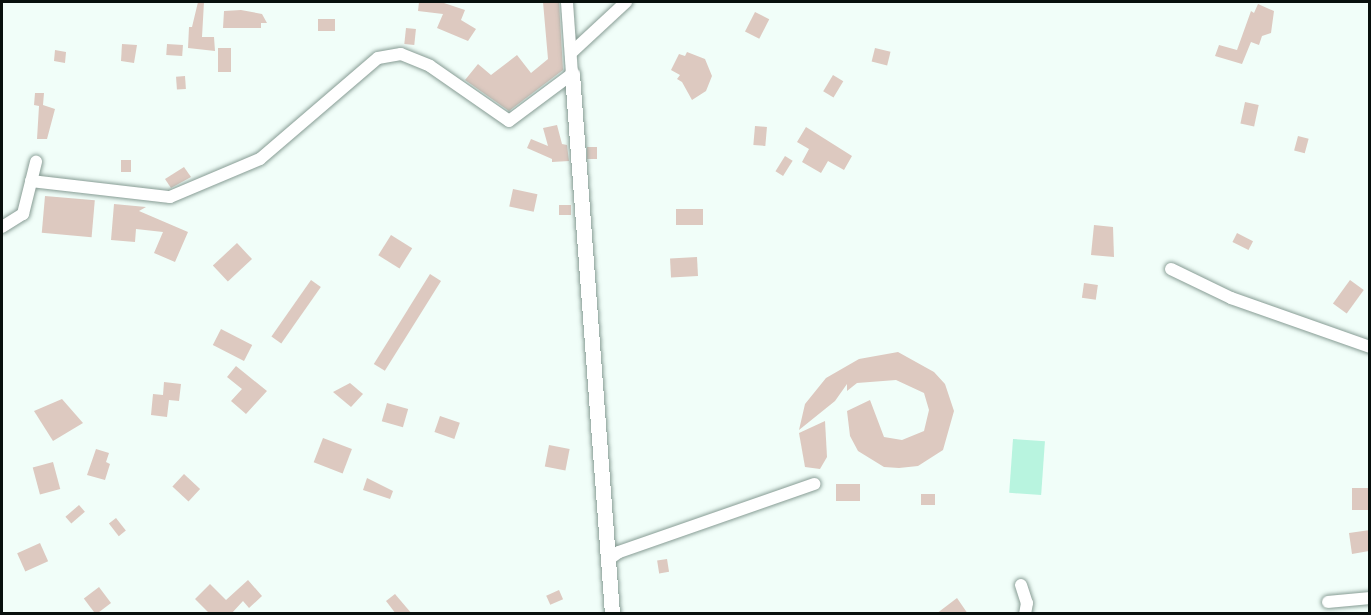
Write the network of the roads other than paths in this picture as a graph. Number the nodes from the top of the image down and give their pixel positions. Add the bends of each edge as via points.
1 (567, 2) edge
2 (626, 2) edge
3 (572, 52) junction
4 (572, 74) junction
5 (36, 162) dead end
6 (31, 181) junction
7 (2, 227) edge
8 (1171, 269) dead end
9 (1370, 347) edge
10 (814, 484) dead end
11 (609, 559) junction
12 (1021, 585) dead end
13 (1370, 598) edge
14 (1328, 602) dead end
15 (612, 614) edge
16 (1025, 614) edge

1 - 3 street
2 - 3 street
3 - 4 street
4 - 6 street via 509,122 430,66 401,54 378,58 260,159 170,197
4 - 11 street
5 - 6 street
6 - 7 street via 22,214
8 - 9 street via 1231,298
10 - 11 street via 619,552
11 - 15 street
12 - 16 street via 1027,603
13 - 14 street

